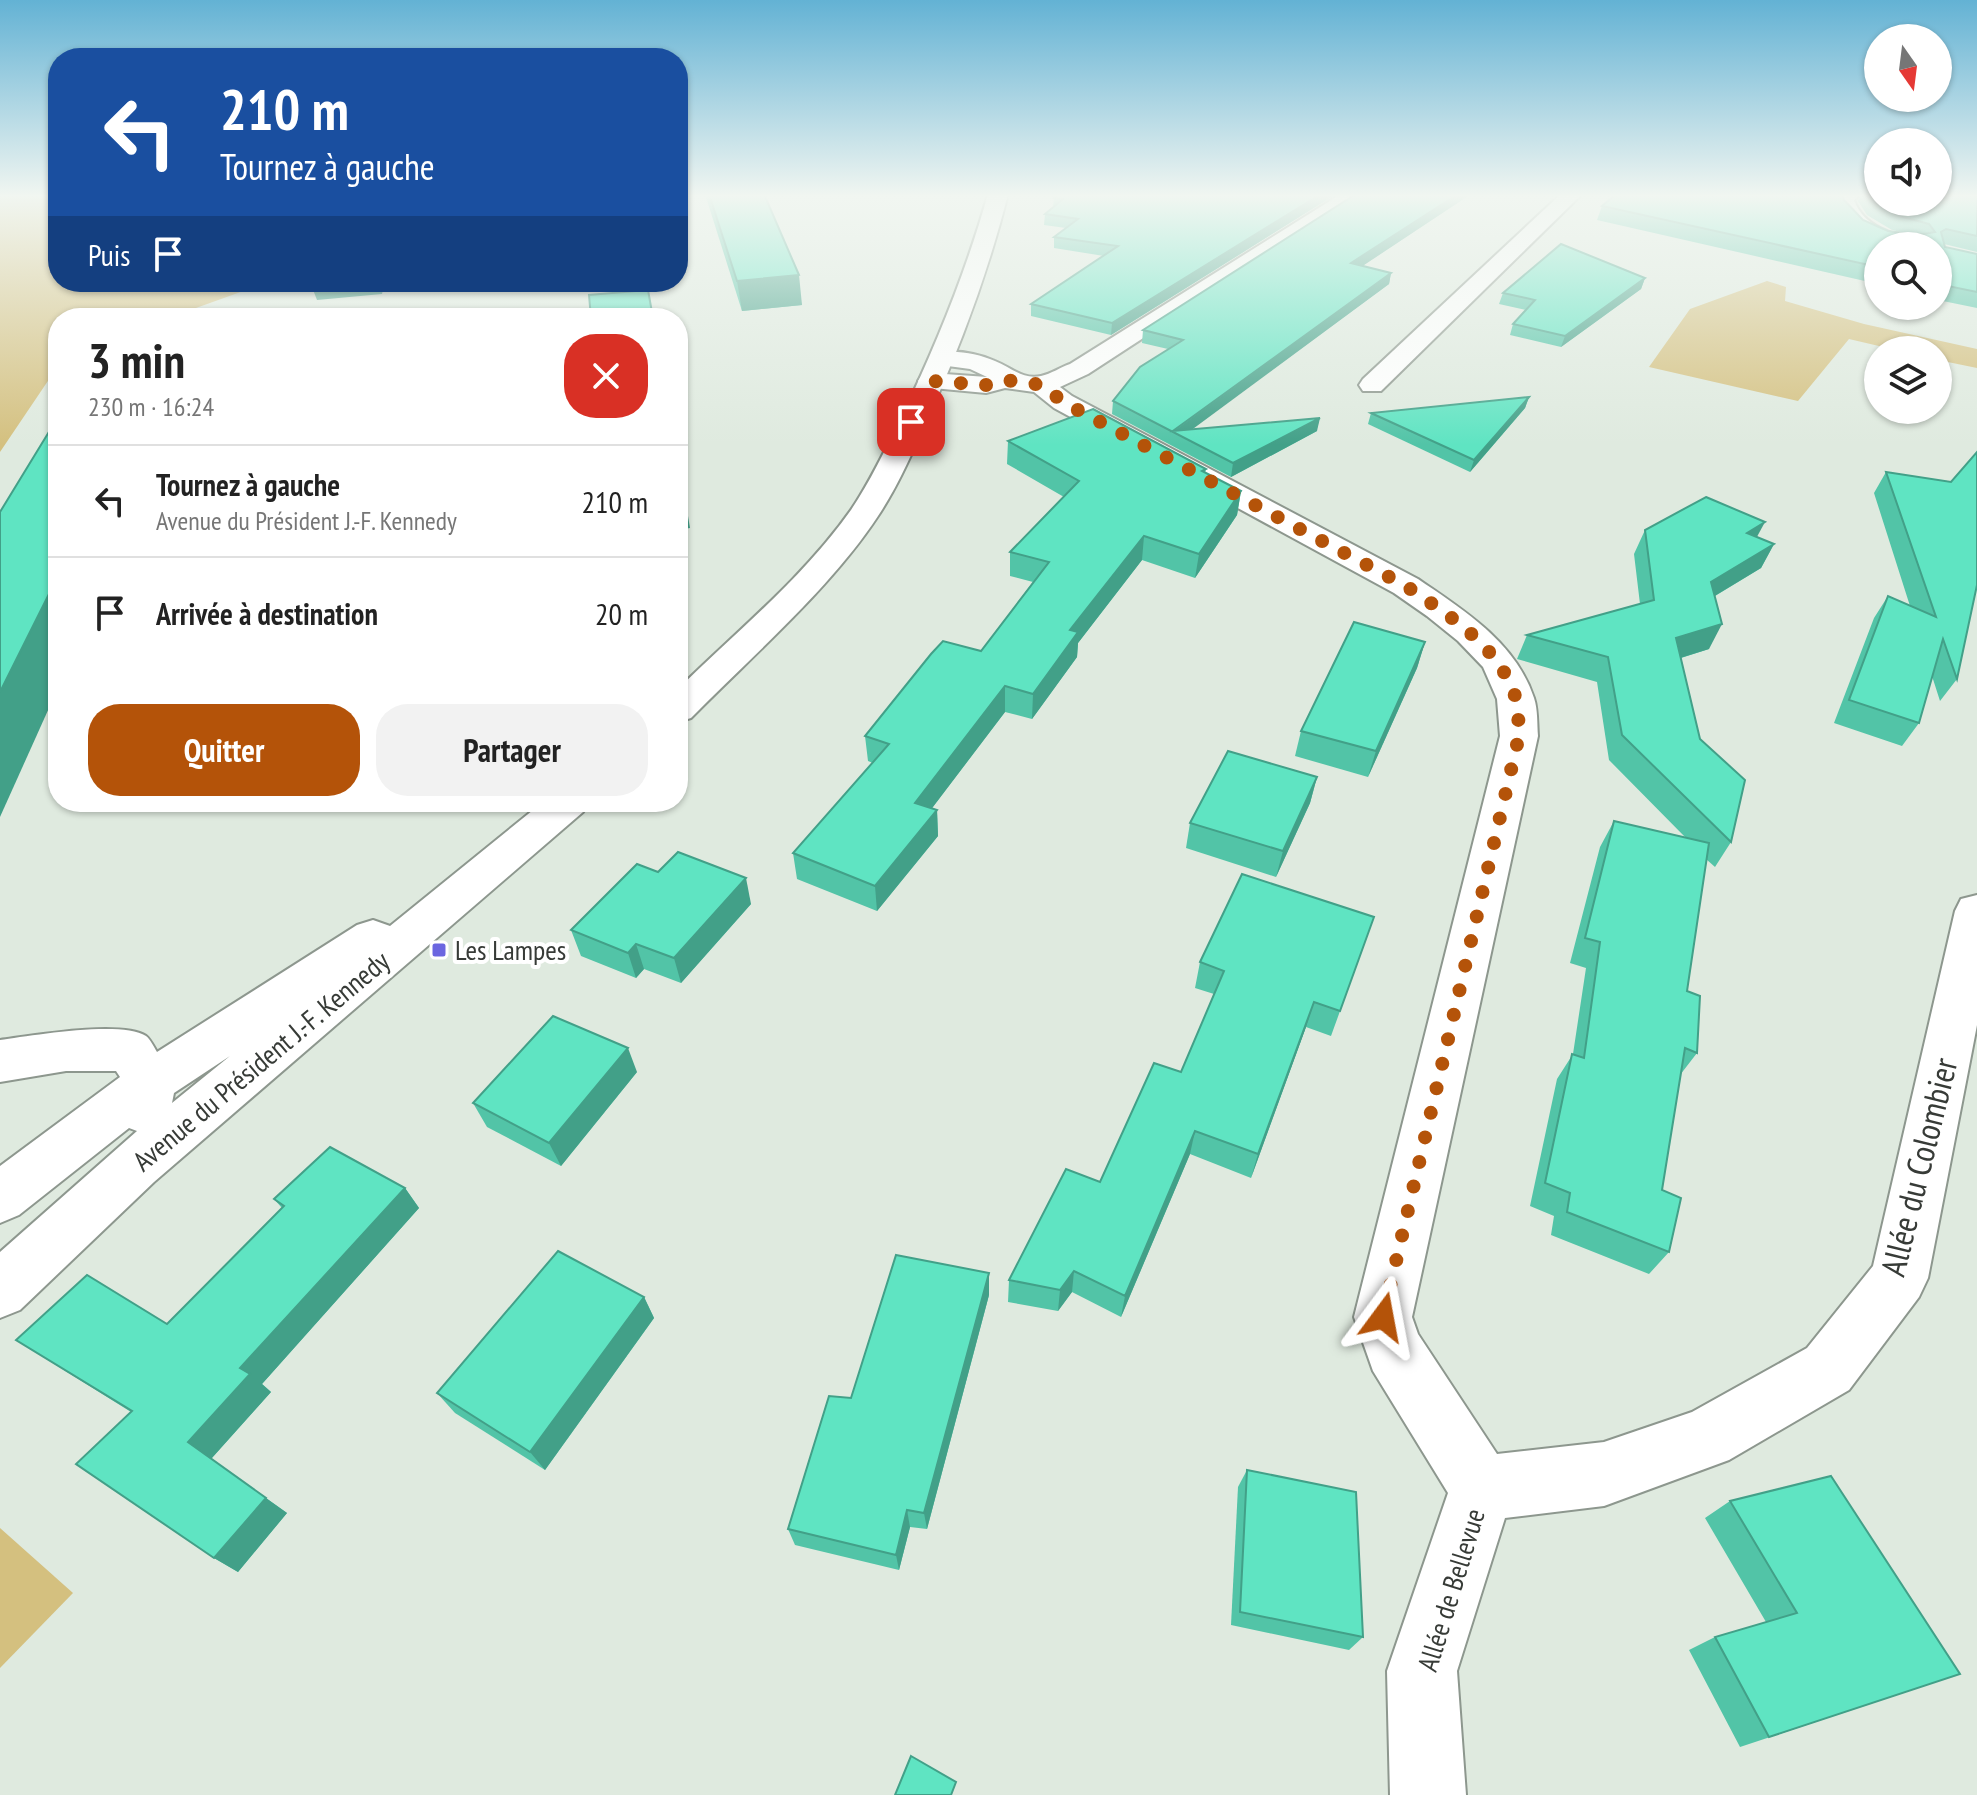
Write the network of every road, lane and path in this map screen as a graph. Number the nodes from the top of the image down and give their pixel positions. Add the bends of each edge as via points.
1 (972, 278) edge
2 (1222, 278) edge
3 (1484, 278) edge
4 (936, 370) junction
5 (1023, 383) junction
6 (1372, 385) dead end
7 (688, 700) edge
8 (557, 812) edge
9 (526, 837) junction
10 (1977, 911) edge
11 (0, 1061) edge
12 (151, 1082) junction
13 (135, 1165) junction
14 (0, 1198) edge
15 (0, 1208) edge
16 (0, 1290) edge
17 (1482, 1488) junction
18 (1428, 1795) edge

1 - 4 street
2 - 5 street via 1079,369
3 - 6 street
4 - 5 street, Allée de Bellevue via 960,359
4 - 7 street via 864,514 819,569
5 - 17 street, Allée de Bellevue via 1406,586 1454,618 1496,658 1516,699 1519,736 1383,1317 1394,1350
8 - 9 street, Avenue du Président J.-F. Kennedy
9 - 12 street, Avenue du Président J.-F. Kennedy
9 - 13 street, Avenue du Président J.-F. Kennedy
10 - 17 street, Allée du Colombier via 1899,1278 1828,1369 1707,1438 1604,1474
11 - 12 street via 66,1051 129,1051
12 - 13 street
12 - 14 street, Avenue du Président J.-F. Kennedy
13 - 15 street
13 - 16 street, Avenue du Président J.-F. Kennedy
17 - 18 street, Allée de Bellevue via 1422,1671

